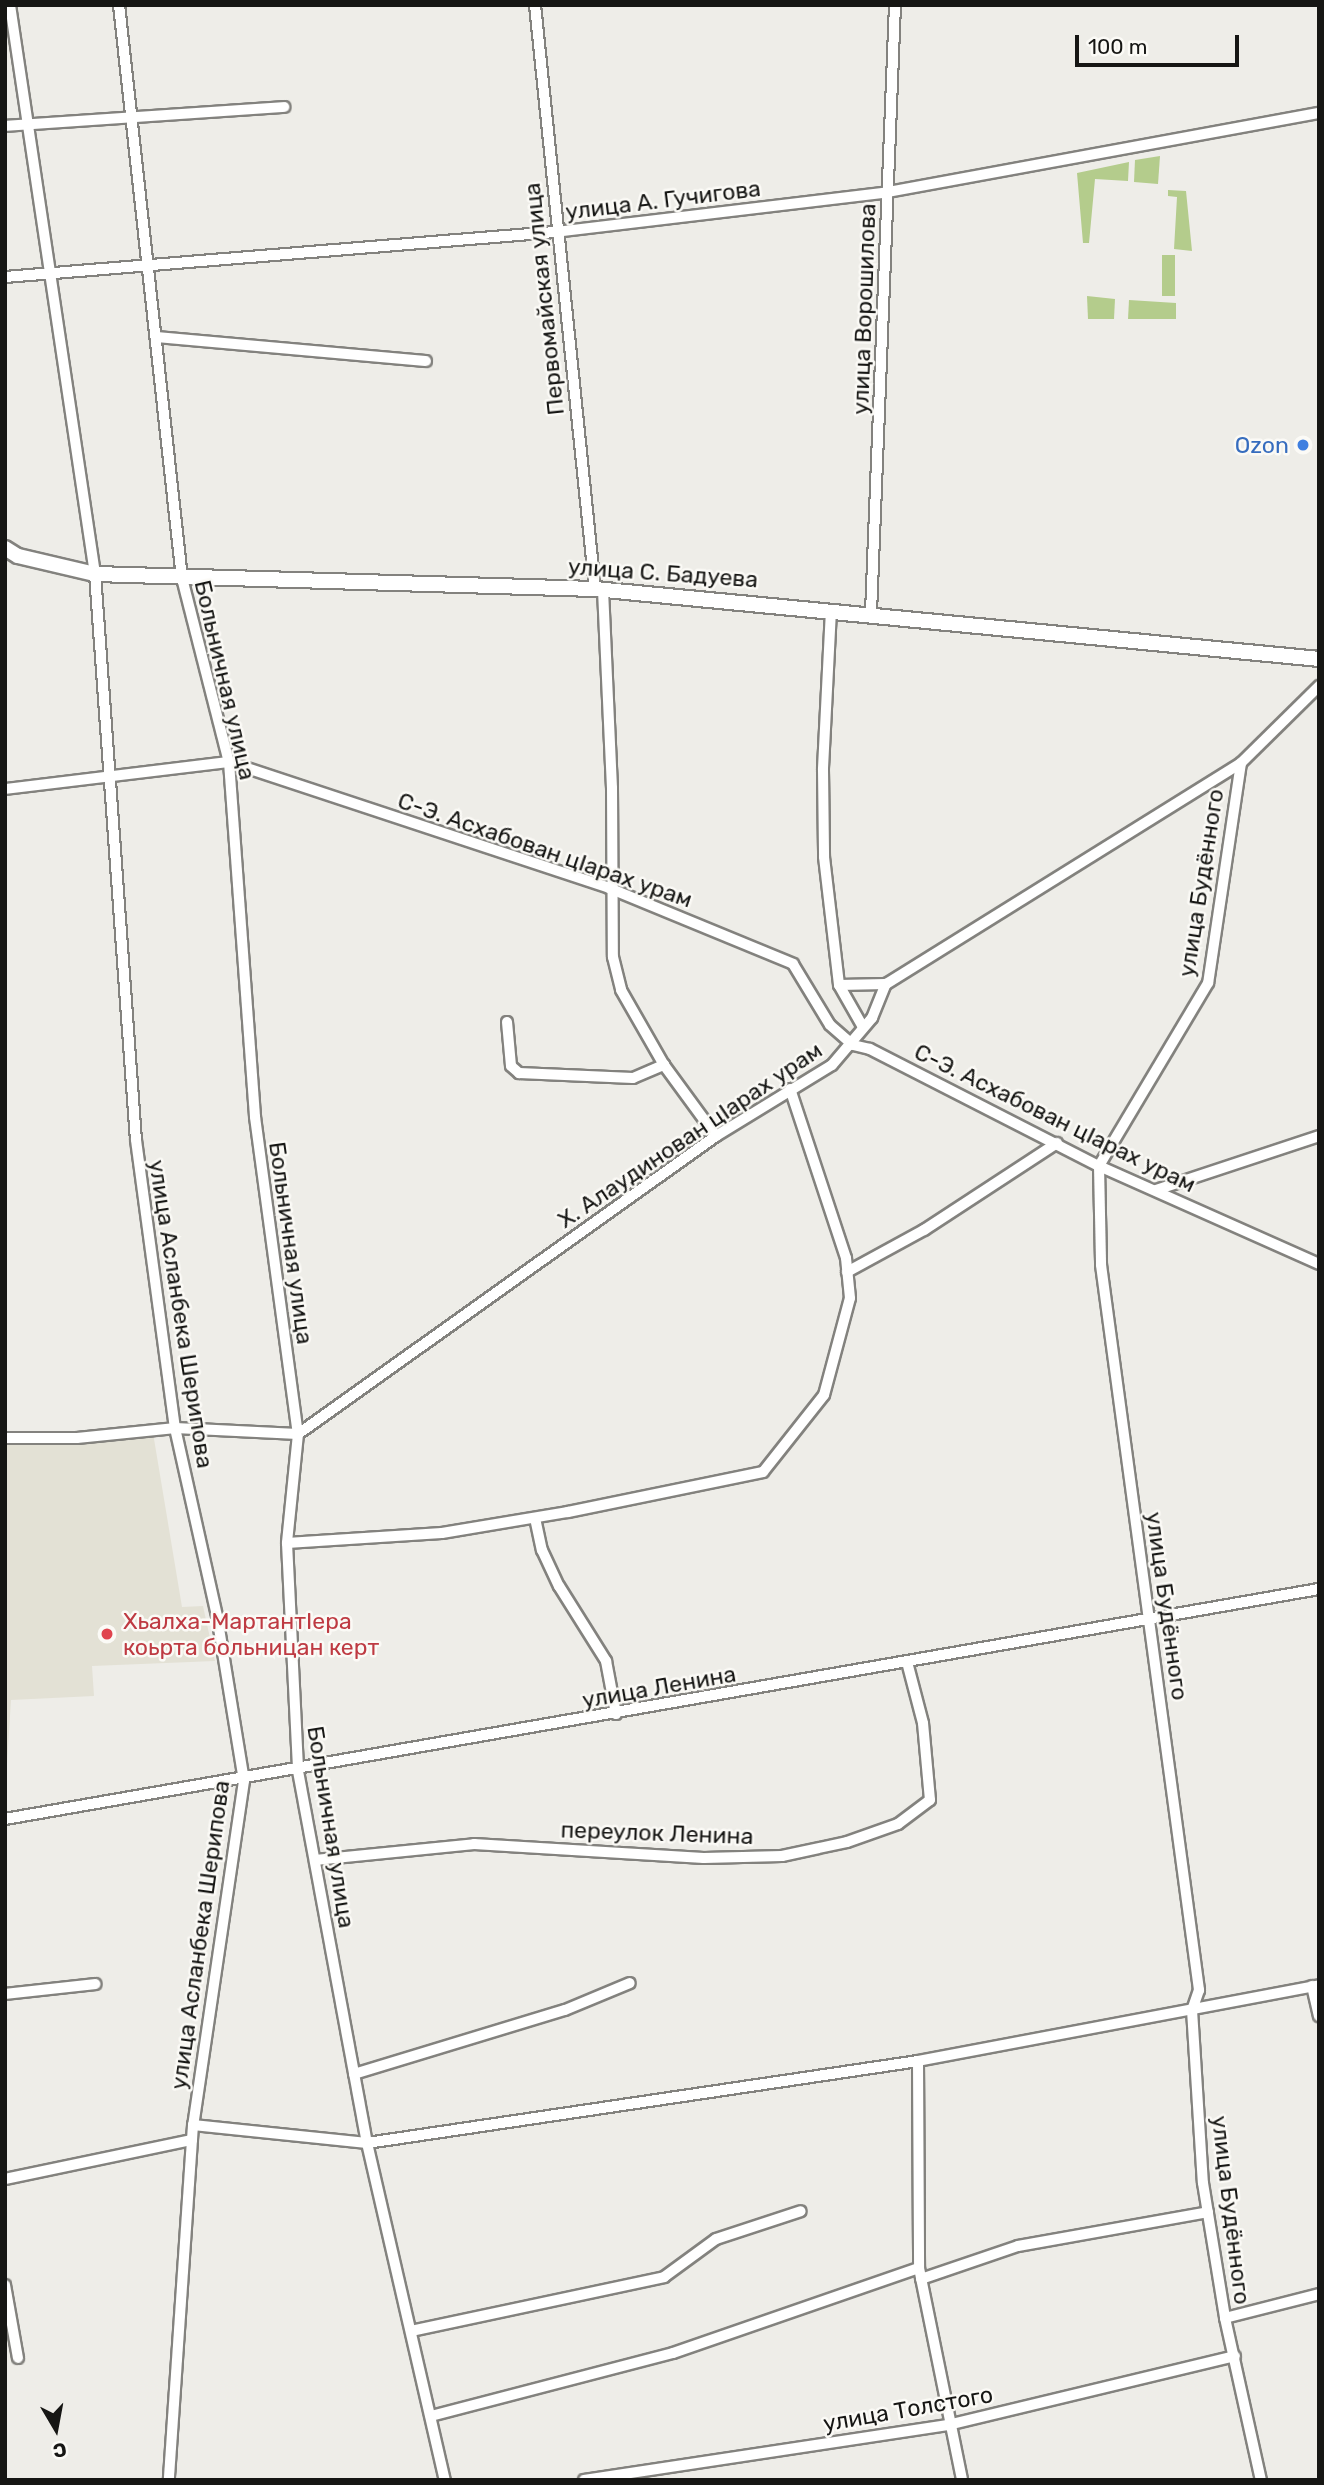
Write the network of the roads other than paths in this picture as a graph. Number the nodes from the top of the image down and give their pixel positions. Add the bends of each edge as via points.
1 (10, 5) edge
2 (119, 5) edge
3 (535, 5) edge
4 (895, 5) edge
5 (284, 107) dead end
6 (1319, 113) edge
7 (131, 114) junction
8 (26, 125) junction
9 (5, 126) edge
10 (888, 192) junction
11 (555, 232) junction
12 (148, 263) junction
13 (48, 271) junction
14 (5, 277) edge
15 (156, 337) junction
16 (426, 361) dead end
17 (5, 548) edge
18 (95, 574) junction
19 (182, 578) junction
20 (599, 589) junction
21 (831, 610) junction
22 (871, 613) junction
23 (1319, 659) edge
24 (1319, 686) edge
25 (229, 762) junction
26 (1241, 763) junction
27 (110, 775) junction
28 (5, 789) edge
29 (609, 888) junction
30 (886, 984) junction
31 (839, 985) junction
32 (507, 1022) dead end
33 (863, 1027) junction
34 (853, 1045) junction
35 (664, 1065) junction
36 (790, 1089) junction
37 (716, 1136) junction
38 (1319, 1136) edge
39 (1057, 1143) junction
40 (1099, 1166) junction
41 (1156, 1190) junction
42 (1319, 1264) edge
43 (847, 1272) junction
44 (175, 1428) junction
45 (298, 1434) junction
46 (5, 1438) edge
47 (535, 1518) junction
48 (287, 1543) junction
49 (1319, 1589) edge
50 (1149, 1617) junction
51 (907, 1662) junction
52 (616, 1714) junction
53 (298, 1771) junction
54 (244, 1781) junction
55 (5, 1819) edge
56 (315, 1860) junction
57 (630, 1983) dead end
58 (95, 1984) dead end
59 (1315, 1985) edge
60 (5, 1994) edge
61 (1192, 2010) junction
62 (1319, 2016) edge
63 (918, 2061) junction
64 (355, 2074) junction
65 (193, 2125) junction
66 (192, 2140) junction
67 (368, 2143) junction
68 (5, 2179) edge
69 (801, 2211) dead end
70 (1208, 2212) junction
71 (919, 2268) junction
72 (921, 2279) junction
73 (5, 2285) edge
74 (1319, 2294) edge
75 (1225, 2318) junction
76 (411, 2331) junction
77 (1235, 2356) junction
78 (18, 2358) dead end
79 (431, 2416) junction
80 (948, 2425) junction
81 (169, 2480) edge
82 (445, 2480) edge
83 (584, 2480) edge
84 (962, 2480) edge
85 (1261, 2480) edge

1 - 8 street, улица Асланбека Шерипова
2 - 7 street, Больничная улица
3 - 11 street, Первомайская улица
4 - 10 street, улица Ворошилова
5 - 7 street
6 - 10 street, улица А. Гучигова
7 - 8 street
7 - 12 street, Больничная улица
8 - 9 street
8 - 13 street, улица Асланбека Шерипова
10 - 11 street, улица А. Гучигова
10 - 22 street, улица Ворошилова
11 - 12 street, улица А. Гучигова
11 - 20 street, Первомайская улица
12 - 13 street, улица А. Гучигова
12 - 15 street, Больничная улица
13 - 14 street, улица А. Гучигова
13 - 18 street, улица Асланбека Шерипова
15 - 16 street
15 - 19 street, Больничная улица
17 - 18 main road, улица С. Бадуева via 18,556
18 - 19 main road, улица С. Бадуева
18 - 27 street, улица Асланбека Шерипова
19 - 20 main road, улица С. Бадуева
19 - 25 street, Больничная улица
20 - 21 main road, улица С. Бадуева
20 - 29 street, Первомайская улица via 612,788
21 - 22 main road, улица С. Бадуева
21 - 31 street via 822,770 824,845
22 - 23 main road, улица С. Бадуева
24 - 26 street
25 - 27 street, С-Э. Асхабован цIарах урам
25 - 29 street, С-Э. Асхабован цIарах урам
25 - 45 street, Больничная улица via 255,1117
26 - 30 street
26 - 40 street, улица Будённого via 1208,984
27 - 28 street, С-Э. Асхабован цIарах урам
27 - 44 street, улица Асланбека Шерипова via 136,1140
29 - 34 street, С-Э. Асхабован цIарах урам via 793,964 830,1025
29 - 35 street, Первомайская улица via 613,957 621,990
30 - 31 street
30 - 33 street, Х. Алаудинован цIарах урам via 872,1018
31 - 33 street
32 - 35 street via 511,1066 519,1073 633,1078
33 - 34 street, Х. Алаудинован цIарах урам
34 - 36 street, Х. Алаудинован цIарах урам via 832,1065
34 - 39 street, С-Э. Асхабован цIарах урам via 870,1048
35 - 37 street, Первомайская улица
36 - 37 street, Х. Алаудинован цIарах урам
36 - 43 street
37 - 45 street, Х. Алаудинован цIарах урам
38 - 41 street
39 - 40 street, С-Э. Асхабован цIарах урам
39 - 43 street via 924,1230
40 - 41 street, С-Э. Асхабован цIарах урам
40 - 50 street, улица Будённого via 1101,1265
41 - 42 street, С-Э. Асхабован цIарах урам
43 - 47 street via 850,1298 824,1395 763,1472
44 - 45 street
44 - 46 street via 77,1438
44 - 54 street, улица Асланбека Шерипова via 217,1616
45 - 48 street, Больничная улица
47 - 48 street via 442,1533
47 - 52 street via 542,1550 559,1586 606,1661
48 - 53 street, Больничная улица
49 - 50 street, улица Ленина
50 - 51 street, улица Ленина
50 - 61 street, улица Будённого via 1199,1990
51 - 52 street, улица Ленина
51 - 56 street, переулок Ленина via 923,1723 930,1800 898,1824 847,1842 782,1856 704,1858 474,1844
52 - 53 street, улица Ленина
53 - 54 street, улица Ленина
53 - 56 street, Больничная улица
54 - 55 street, улица Ленина
54 - 65 street, улица Асланбека Шерипова
56 - 64 street, Больничная улица
57 - 64 street via 565,2010
58 - 60 street
59 - 61 street
59 - 62 street
61 - 63 street
61 - 70 street, улица Будённого
63 - 67 street
63 - 71 street
64 - 67 street, Больничная улица
65 - 66 street, улица Асланбека Шерипова
65 - 67 street
66 - 68 street
66 - 81 street, улица Асланбека Шерипова
67 - 76 street, Больничная улица
69 - 76 street via 716,2239 664,2277
70 - 72 street via 1018,2246
70 - 75 street, улица Будённого
71 - 72 street
71 - 79 street via 673,2353
72 - 80 street
73 - 78 street
74 - 75 street
75 - 77 street, улица Будённого
76 - 79 street, Больничная улица
77 - 80 street, улица Толстого
77 - 85 street, улица Будённого
79 - 82 street, Больничная улица
80 - 83 street, улица Толстого
80 - 84 street

